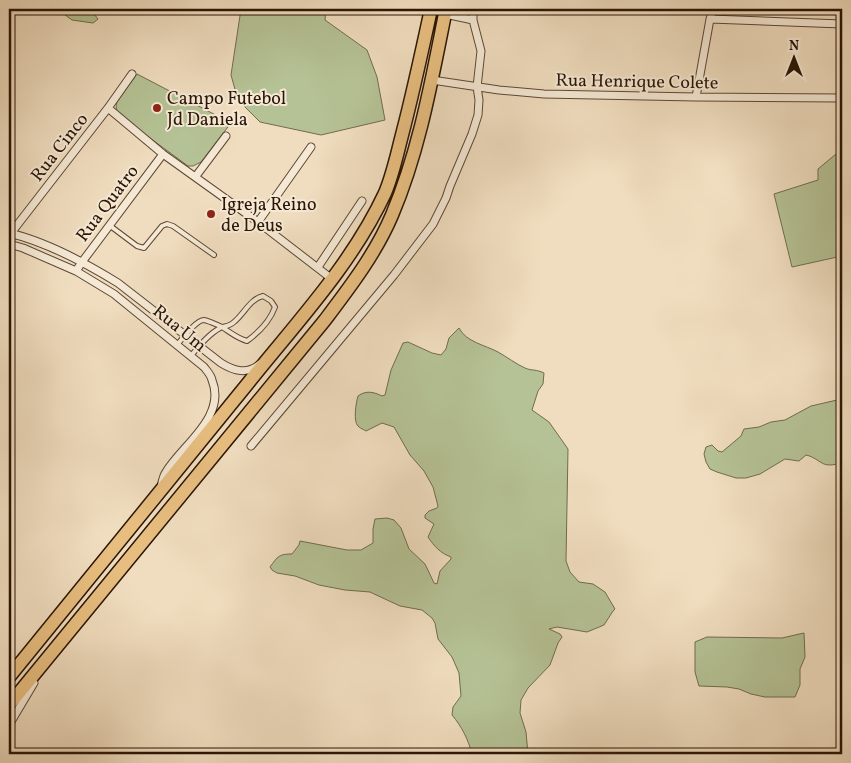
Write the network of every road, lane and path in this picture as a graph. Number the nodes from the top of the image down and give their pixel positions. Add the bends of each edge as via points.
1 (430, 9) edge
2 (473, 9) edge
3 (713, 9) edge
4 (445, 12) edge
5 (710, 19) junction
6 (474, 20) junction
7 (842, 24) edge
8 (132, 74) dead end
9 (432, 80) junction
10 (477, 87) junction
11 (696, 97) junction
12 (842, 98) edge
13 (108, 108) junction
14 (226, 136) dead end
15 (311, 147) dead end
16 (163, 154) junction
17 (196, 176) junction
18 (362, 201) dead end
19 (258, 222) junction
20 (109, 225) junction
21 (10, 235) edge
22 (9, 244) edge
23 (214, 255) dead end
24 (82, 262) junction
25 (318, 267) junction
26 (76, 271) junction
27 (332, 279) junction
28 (222, 327) junction
29 (185, 336) junction
30 (177, 345) junction
31 (199, 346) junction
32 (272, 355) junction
33 (191, 356) junction
34 (251, 446) dead end
35 (159, 493) junction
36 (54, 650) junction
37 (9, 677) edge
38 (9, 705) edge
39 (9, 725) edge

1 - 27 highway via 415,86 385,191 356,245
2 - 6 street
3 - 5 street
4 - 6 street
4 - 9 highway
5 - 7 street
5 - 11 street
6 - 10 street via 481,51
8 - 13 street, Rua Cinco
9 - 10 street, Rua Henrique Colete
9 - 36 highway via 413,156 392,216 357,278
10 - 11 street, Rua Henrique Colete via 544,94
10 - 34 street via 478,115 472,134 432,224 394,275
11 - 12 street, Rua Henrique Colete
13 - 16 street
13 - 21 street, Rua Cinco
14 - 17 street
15 - 19 street
16 - 17 street
16 - 20 street, Rua Quatro
17 - 19 street
18 - 25 street
19 - 25 street
20 - 23 lane via 144,248 167,224
20 - 24 street, Rua Quatro
21 - 24 street via 53,248
22 - 26 street, Rua Um
24 - 26 street, Rua Quatro
24 - 29 street via 118,283
25 - 27 street
26 - 30 street, Rua Um via 114,294
27 - 32 highway
28 - 28 lane via 232,324 258,297 263,296 274,307 272,315 247,341
28 - 29 lane via 204,320
28 - 31 lane
29 - 30 lane
29 - 31 street
30 - 33 street, Rua Um
31 - 32 street via 231,369 243,371 255,368
31 - 33 lane
32 - 35 highway
33 - 35 street, Rua Um via 212,379 214,404 207,421 166,472
35 - 37 highway
36 - 38 highway
36 - 39 street

